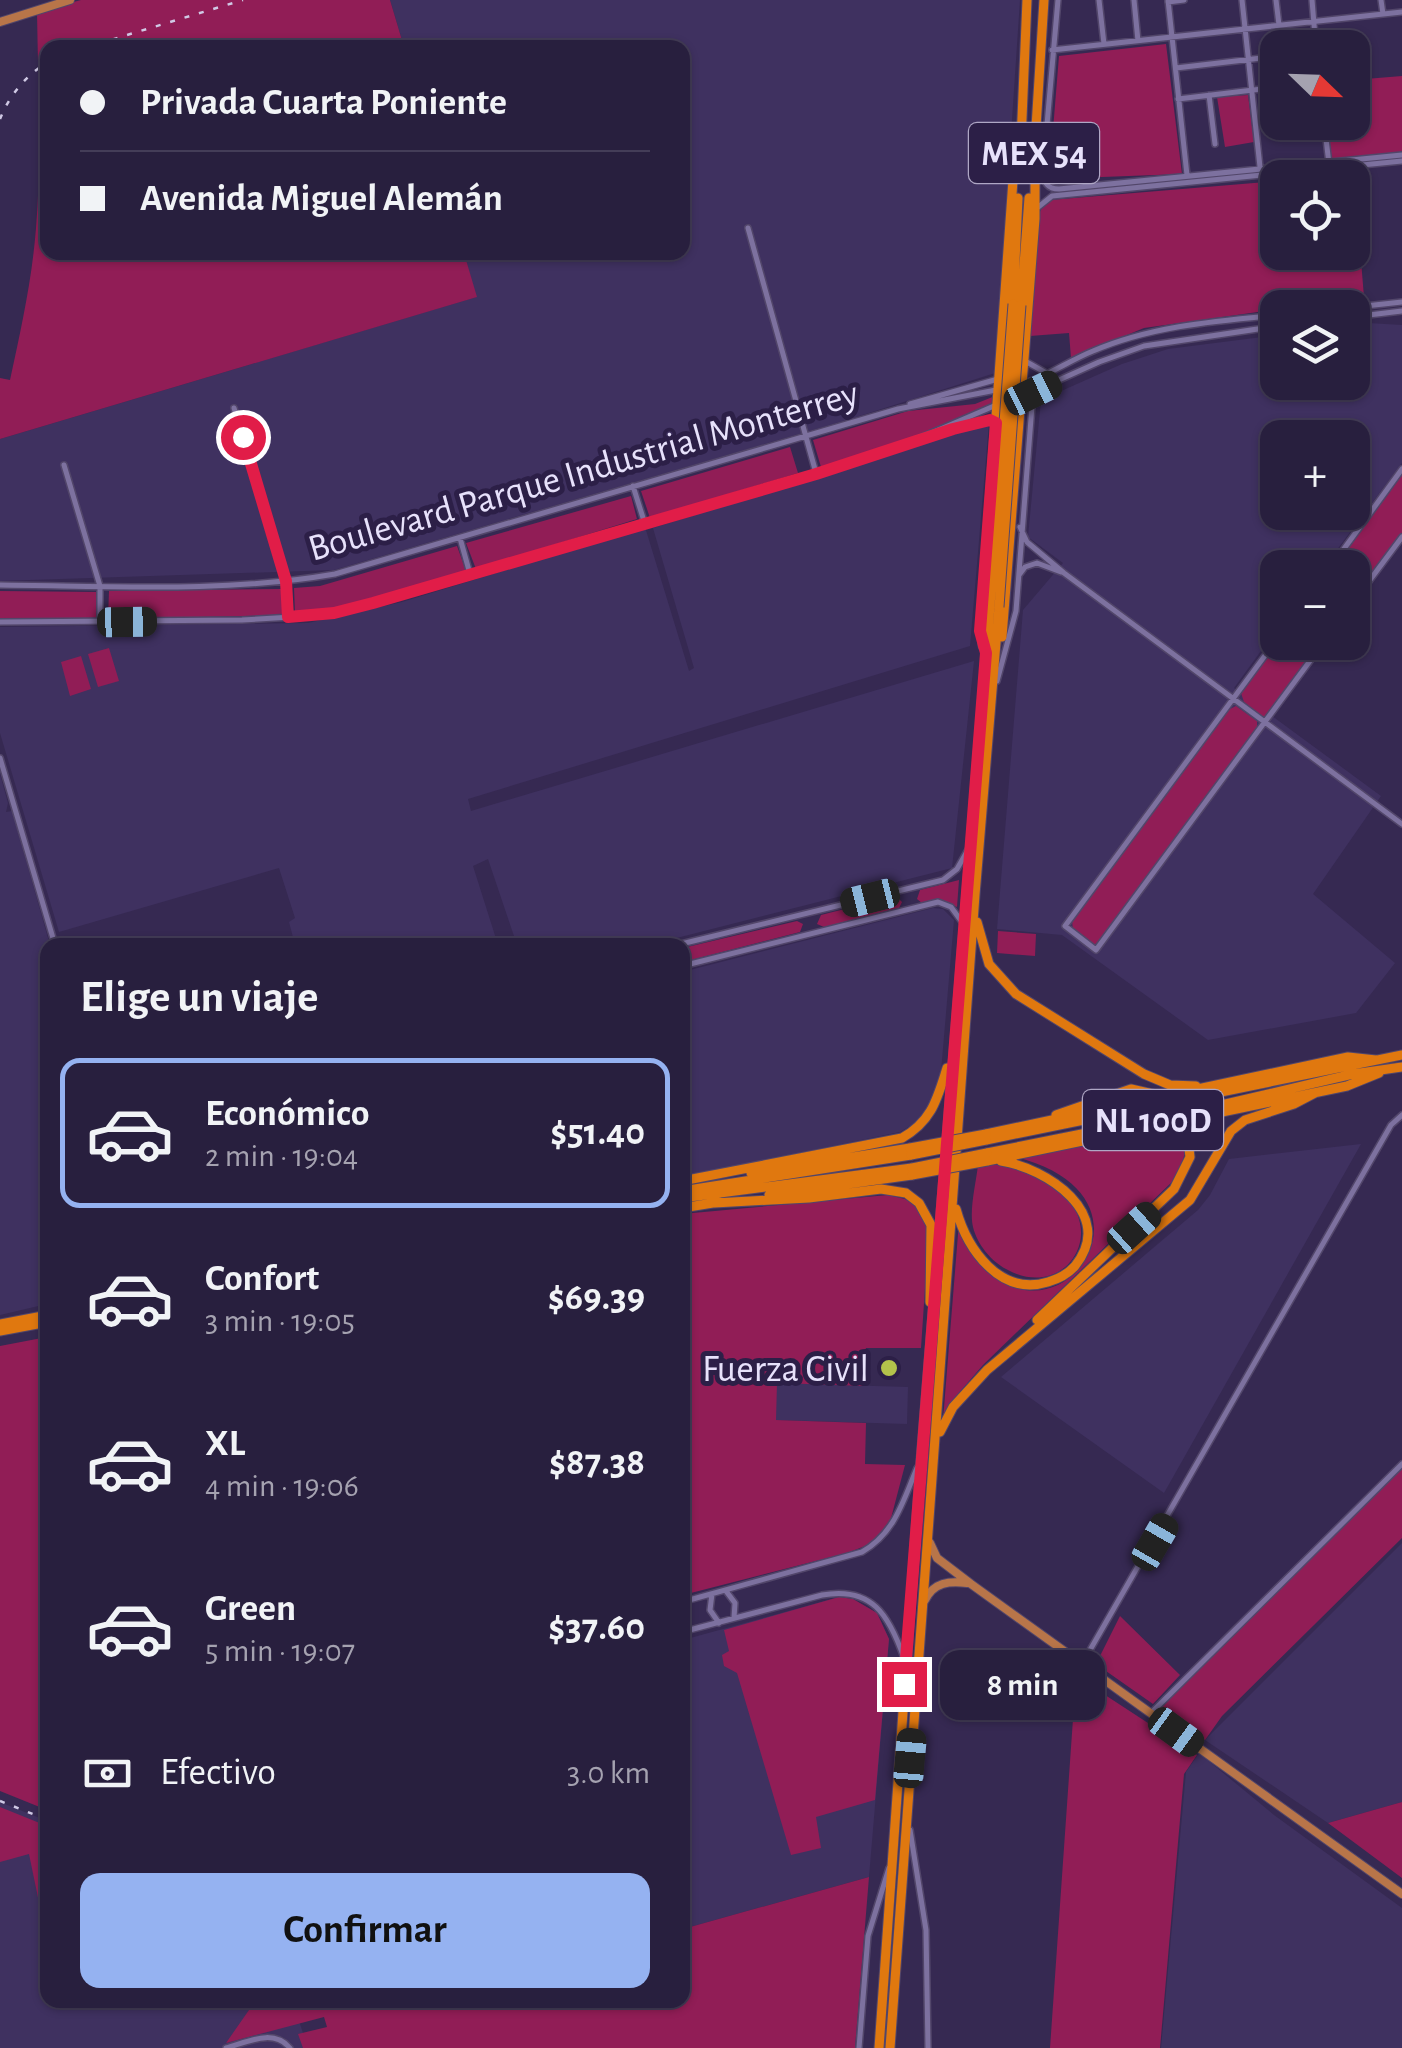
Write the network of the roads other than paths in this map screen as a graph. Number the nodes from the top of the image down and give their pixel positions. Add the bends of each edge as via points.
1 (61, 0) edge
2 (70, 0) edge
3 (1027, 0) edge
4 (1044, 0) edge
5 (1058, 0) edge
6 (1099, 0) edge
7 (1134, 0) edge
8 (1184, 0) edge
9 (1242, 0) edge
10 (1276, 0) edge
11 (1312, 0) edge
12 (1382, 0) edge
13 (1168, 1) edge
14 (1402, 12) edge
15 (1383, 14) junction
16 (0, 20) edge
17 (1314, 22) junction
18 (1279, 26) junction
19 (1245, 29) junction
20 (1315, 30) edge
21 (1172, 38) junction
22 (1138, 41) junction
23 (1104, 44) junction
24 (1052, 50) junction
25 (1040, 52) junction
26 (1260, 58) edge
27 (1248, 59) junction
28 (1175, 68) junction
29 (1260, 89) edge
30 (1252, 90) junction
31 (1209, 95) junction
32 (1178, 99) junction
33 (1021, 138) junction
34 (1035, 139) junction
35 (1215, 144) dead end
36 (1044, 150) junction
37 (1402, 158) edge
38 (1370, 161) edge
39 (1260, 167) joint
40 (1260, 172) edge
41 (1245, 173) junction
42 (1187, 176) junction
43 (1036, 213) junction
44 (748, 228) dead end
45 (1402, 302) edge
46 (1017, 304) junction
47 (1370, 305) edge
48 (1402, 311) edge
49 (1370, 314) edge
50 (1260, 316) edge
51 (1260, 329) edge
52 (1025, 362) junction
53 (999, 363) junction
54 (1048, 374) junction
55 (998, 384) junction
56 (1024, 384) junction
57 (1028, 395) junction
58 (998, 405) junction
59 (234, 408) dead end
60 (996, 424) junction
61 (1020, 426) junction
62 (927, 437) junction
63 (805, 438) junction
64 (64, 465) dead end
65 (1402, 469) edge
66 (816, 474) junction
67 (1016, 474) junction
68 (633, 486) junction
69 (1022, 498) junction
70 (644, 522) junction
71 (1020, 527) junction
72 (1402, 537) edge
73 (460, 538) junction
74 (1343, 550) edge
75 (1064, 573) junction
76 (470, 574) junction
77 (1370, 580) edge
78 (286, 581) junction
79 (0, 584) edge
80 (1017, 584) junction
81 (100, 586) junction
82 (994, 607) junction
83 (288, 617) junction
84 (0, 622) edge
85 (100, 622) junction
86 (986, 653) junction
87 (1261, 660) edge
88 (1310, 660) edge
89 (994, 668) junction
90 (991, 697) junction
91 (1232, 698) junction
92 (1264, 721) junction
93 (0, 758) edge
94 (1402, 824) edge
95 (970, 845) junction
96 (974, 894) junction
97 (964, 924) junction
98 (53, 938) edge
99 (690, 942) edge
100 (690, 964) edge
101 (1402, 1055) edge
102 (952, 1056) junction
103 (1380, 1066) junction
104 (1402, 1067) edge
105 (1233, 1081) junction
106 (1315, 1093) junction
107 (1402, 1115) edge
108 (1030, 1125) junction
109 (986, 1137) junction
110 (911, 1151) junction
111 (989, 1158) junction
112 (912, 1171) junction
113 (690, 1180) edge
114 (690, 1180) edge
115 (690, 1190) edge
116 (690, 1197) edge
117 (954, 1200) junction
118 (714, 1204) junction
119 (690, 1207) edge
120 (933, 1312) junction
121 (40, 1320) edge
122 (0, 1327) edge
123 (1026, 1334) junction
124 (936, 1444) junction
125 (920, 1460) junction
126 (1402, 1464) edge
127 (929, 1538) junction
128 (971, 1584) junction
129 (726, 1591) junction
130 (712, 1594) junction
131 (690, 1600) edge
132 (925, 1600) junction
133 (734, 1618) junction
134 (719, 1623) junction
135 (690, 1630) edge
136 (905, 1663) junction
137 (1082, 1664) junction
138 (1150, 1713) junction
139 (908, 1787) junction
140 (893, 1850) junction
141 (1402, 1894) edge
142 (892, 1945) junction
143 (226, 2048) edge
144 (290, 2048) edge
145 (859, 2048) edge
146 (880, 2048) edge
147 (890, 2048) edge
148 (928, 2048) edge

1 - 16 main road
2 - 16 main road
3 - 33 highway, MEX 54
4 - 25 highway, MEX 54
5 - 24 street
6 - 23 street
7 - 22 street
8 - 13 street
9 - 19 street
10 - 18 street
11 - 17 street
12 - 15 street
13 - 21 street
14 - 15 street
15 - 17 street
17 - 18 street
17 - 20 street
18 - 19 street
19 - 21 street
19 - 27 street
21 - 22 street
21 - 28 street
22 - 23 street
23 - 24 street
24 - 25 street
24 - 36 street
25 - 34 highway, MEX 54
26 - 27 street
27 - 28 street
27 - 30 street
28 - 32 street
29 - 30 street
30 - 31 street
30 - 39 street
31 - 32 street
31 - 35 street
32 - 42 street
33 - 46 highway, MEX 54
33 - 53 highway
34 - 43 highway
34 - 46 highway, MEX 54
36 - 42 street via 1043,179 1050,188
36 - 43 street
37 - 38 street
39 - 41 street
40 - 41 street
41 - 42 street
41 - 43 street via 1052,196
43 - 52 highway
44 - 63 street
45 - 47 street
46 - 82 highway, MEX 54, bridge
48 - 49 street
50 - 54 street, Boulevard Parque Industrial Monterrey via 1131,338
51 - 57 street, Boulevard Parque Industrial Monterrey via 1144,346
52 - 53 highway
52 - 54 street
52 - 56 highway
53 - 55 highway
54 - 56 street, Boulevard Parque Industrial Monterrey
55 - 56 street, Boulevard Parque Industrial Monterrey
55 - 58 highway
55 - 63 street, Boulevard Parque Industrial Monterrey
56 - 57 highway
57 - 58 street, Boulevard Parque Industrial Monterrey
57 - 61 highway
57 - 69 street
58 - 60 highway
58 - 62 street, Boulevard Parque Industrial Monterrey
59 - 78 street
60 - 61 highway via 1009,414
60 - 62 street via 979,422
60 - 86 highway via 980,631
61 - 67 highway
62 - 66 street, Boulevard Parque Industrial Monterrey
63 - 66 street
63 - 68 street, Boulevard Parque Industrial Monterrey
64 - 81 street
65 - 74 street
66 - 70 street, Boulevard Parque Industrial Monterrey
67 - 69 street
67 - 89 highway
68 - 70 street
68 - 73 street, Boulevard Parque Industrial Monterrey
69 - 71 street
70 - 76 street, Boulevard Parque Industrial Monterrey
71 - 75 street
71 - 80 street
72 - 77 street
73 - 76 street
73 - 78 street, Boulevard Parque Industrial Monterrey
75 - 80 street via 1032,564
75 - 91 street
76 - 83 street, Boulevard Parque Industrial Monterrey via 346,610
78 - 81 street, Boulevard Parque Industrial Monterrey
78 - 83 street
79 - 81 street, Boulevard Parque Industrial Monterrey
80 - 90 street via 1013,625
81 - 85 street
82 - 86 highway, MEX 54
82 - 89 highway, MEX 54
83 - 85 street, Boulevard Parque Industrial Monterrey
84 - 85 street, Boulevard Parque Industrial Monterrey
86 - 95 highway, MEX 54
87 - 91 street
88 - 92 street
89 - 90 highway, MEX 54
90 - 96 highway, MEX 54
91 - 92 street
91 - 92 street via 1064,926 1096,950
92 - 94 street
93 - 98 street
95 - 97 highway, MEX 54
95 - 99 street via 943,880
96 - 105 highway via 985,954 1016,994 1152,1078 1188,1086
96 - 117 highway, MEX 54
97 - 100 street via 938,902
97 - 102 highway, MEX 54
101 - 103 highway, NL 100D
102 - 113 highway via 933,1110 902,1138
102 - 120 highway, MEX 54
103 - 104 highway, NL 100D
103 - 105 highway via 1348,1056
103 - 106 highway via 1356,1084
103 - 109 highway, NL 100D
103 - 111 highway, NL 100D
105 - 108 highway
106 - 111 highway
106 - 123 highway via 1236,1126 1176,1214
107 - 137 street
108 - 109 highway
108 - 123 highway, bridge via 1131,1089 1174,1109 1187,1132 1190,1157 1174,1189
109 - 110 highway, NL 100D, bridge
110 - 114 highway
110 - 115 highway, NL 100D
111 - 112 highway, NL 100D, bridge
111 - 117 highway via 1044,1174 1078,1205 1086,1234 1073,1268 1034,1286 1007,1280 970,1243
112 - 116 highway, NL 100D
112 - 118 highway
117 - 124 highway, MEX 54
118 - 119 highway
118 - 120 highway via 881,1189 906,1193 931,1225
120 - 125 highway, MEX 54
121 - 122 highway
123 - 124 highway via 960,1400
124 - 127 highway, MEX 54
125 - 129 street via 894,1522 877,1543 848,1558
125 - 136 highway, MEX 54
126 - 138 street
127 - 128 main road via 937,1558
127 - 132 highway, MEX 54
128 - 132 main road via 943,1584
128 - 137 main road
129 - 130 street
129 - 133 street via 735,1602
130 - 131 street
130 - 134 street via 710,1610
132 - 139 highway, MEX 54
133 - 134 street
133 - 136 street via 822,1595 857,1594 882,1612
134 - 135 street
136 - 140 highway, MEX 54
137 - 138 main road
138 - 141 main road
139 - 142 highway, MEX 54
139 - 148 street via 926,1930
140 - 142 highway, MEX 54
140 - 145 street via 868,1936
142 - 146 highway, MEX 54
142 - 147 highway, MEX 54
143 - 144 street via 270,2036

